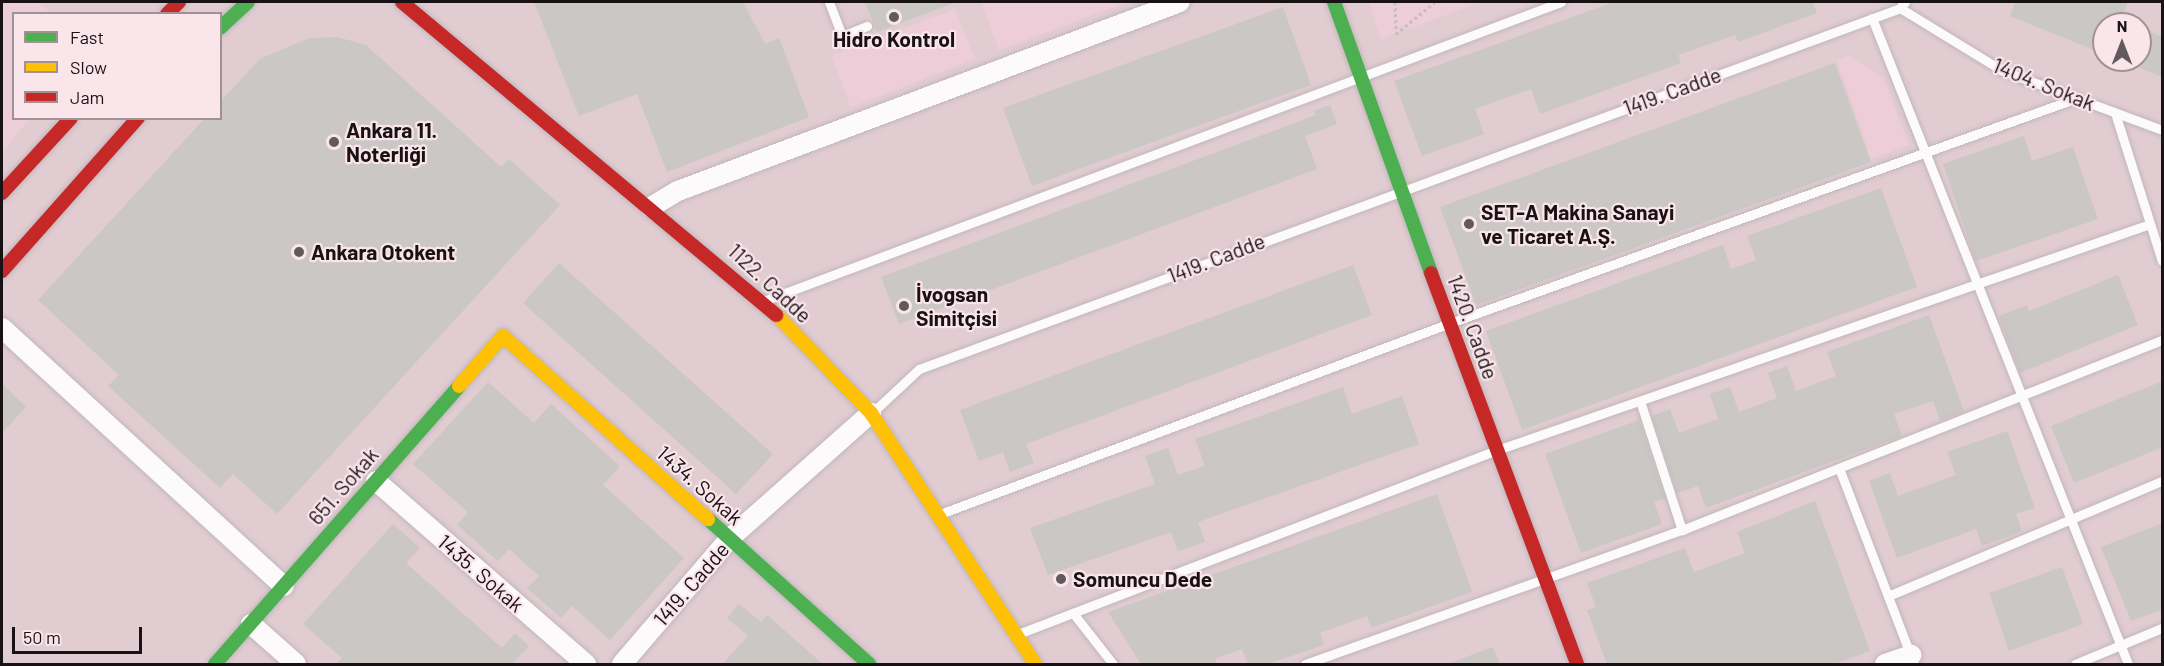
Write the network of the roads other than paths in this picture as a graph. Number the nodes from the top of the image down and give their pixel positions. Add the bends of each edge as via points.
1 (248, 2) edge
2 (402, 2) edge
3 (829, 2) edge
4 (1180, 2) edge
5 (1334, 2) edge
6 (1561, 2) edge
7 (1903, 5) edge
8 (1872, 18) junction
9 (222, 26) edge
10 (867, 27) dead end
11 (1361, 73) junction
12 (2077, 98) junction
13 (2115, 113) junction
14 (68, 120) edge
15 (136, 120) edge
16 (2163, 130) edge
17 (1926, 154) junction
18 (1400, 189) junction
19 (2, 193) edge
20 (651, 207) junction
21 (2147, 225) junction
22 (2163, 261) edge
23 (2, 271) edge
24 (1978, 285) junction
25 (764, 300) junction
26 (1450, 323) junction
27 (2, 328) edge
28 (503, 336) joint
29 (2163, 340) edge
30 (2022, 396) junction
31 (1640, 401) junction
32 (871, 413) junction
33 (1494, 451) junction
34 (1839, 468) junction
35 (376, 481) junction
36 (2163, 481) edge
37 (940, 514) junction
38 (2071, 521) junction
39 (1682, 530) junction
40 (729, 539) junction
41 (1543, 578) junction
42 (284, 586) junction
43 (1888, 596) junction
44 (1073, 613) junction
45 (251, 624) junction
46 (2163, 628) edge
47 (1013, 636) junction
48 (2120, 644) junction
49 (1912, 660) edge
50 (215, 664) edge
51 (296, 664) edge
52 (586, 664) edge
53 (622, 664) edge
54 (869, 664) edge
55 (1035, 664) edge
56 (1113, 664) edge
57 (1305, 664) edge
58 (1576, 664) edge
59 (1885, 664) edge
60 (2075, 664) edge
61 (2128, 664) edge

1 - 9 street
2 - 20 street, 1122. Cadde
3 - 10 lane via 842,36
4 - 20 street via 678,191
5 - 11 street, 1420. Cadde
6 - 11 lane
7 - 8 lane, 1419. Cadde
7 - 12 lane, 1404. Sokak via 2001,70
8 - 17 lane
8 - 18 lane, 1419. Cadde
11 - 18 street, 1420. Cadde
11 - 25 lane
12 - 13 lane, 1404. Sokak
12 - 17 lane
13 - 16 lane, 1404. Sokak
13 - 21 lane
14 - 19 street
15 - 23 street
17 - 24 lane
17 - 26 lane
18 - 26 street, 1420. Cadde
18 - 32 lane, 1419. Cadde via 919,369
20 - 25 street, 1122. Cadde
21 - 22 lane
21 - 24 lane
24 - 30 lane
24 - 31 lane
25 - 32 street, 1122. Cadde
26 - 33 street, 1420. Cadde
26 - 37 lane
27 - 42 street
28 - 35 street, 651. Sokak
28 - 40 street, 1434. Sokak
29 - 30 lane
30 - 34 lane
30 - 38 lane
31 - 33 lane
31 - 39 lane
32 - 37 street, 1122. Cadde
32 - 40 street, 1419. Cadde
33 - 41 street, 1420. Cadde
33 - 44 lane
34 - 39 lane
34 - 43 lane
35 - 42 street, 651. Sokak
35 - 52 street, 1435. Sokak
36 - 38 lane
37 - 47 street, 1122. Cadde
38 - 43 lane
38 - 48 lane
39 - 41 lane
40 - 53 street, 1419. Cadde
40 - 54 street, 1434. Sokak
41 - 57 lane
41 - 58 street, 1420. Cadde
42 - 45 street, 651. Sokak
43 - 49 lane
44 - 47 lane
44 - 56 lane
45 - 50 street, 651. Sokak
45 - 51 street
46 - 48 lane
47 - 55 street, 1122. Cadde
48 - 60 lane
48 - 61 lane
49 - 59 street

